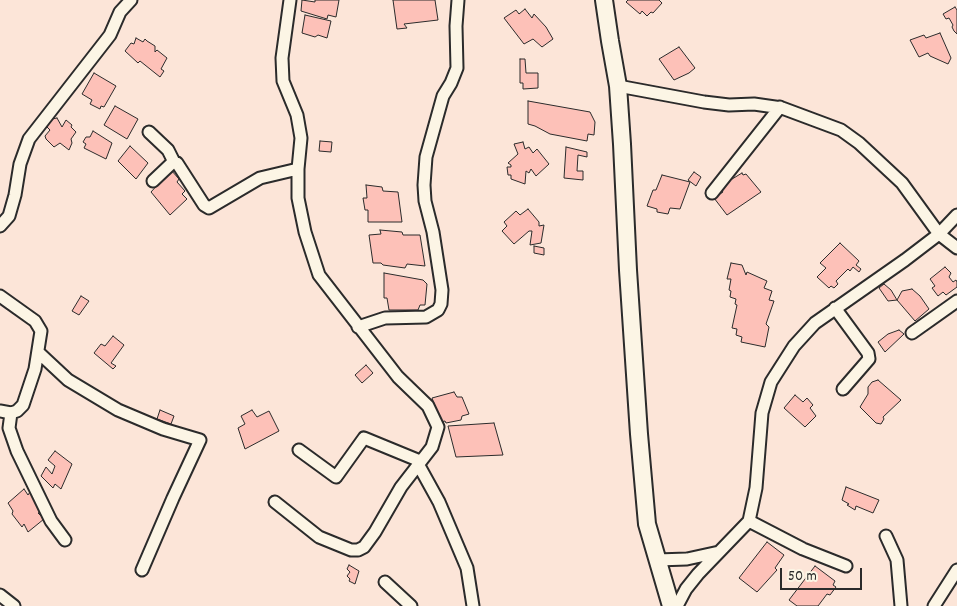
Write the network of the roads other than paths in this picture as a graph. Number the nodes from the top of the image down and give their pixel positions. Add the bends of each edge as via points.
1 (131, 0) edge
2 (290, 0) edge
3 (458, 0) edge
4 (604, 0) edge
5 (618, 86) junction
6 (780, 107) junction
7 (149, 132) dead end
8 (174, 162) junction
9 (298, 169) junction
10 (154, 181) dead end
11 (712, 193) dead end
12 (957, 214) edge
13 (0, 226) edge
14 (939, 234) junction
15 (957, 248) edge
16 (0, 296) edge
17 (957, 301) edge
18 (836, 308) junction
19 (358, 327) junction
20 (912, 333) dead end
21 (38, 352) junction
22 (843, 389) dead end
23 (5, 412) edge
24 (299, 450) dead end
25 (419, 462) junction
26 (275, 502) dead end
27 (749, 521) junction
28 (886, 536) dead end
29 (65, 540) dead end
30 (719, 552) junction
31 (657, 560) junction
32 (846, 566) dead end
33 (142, 570) dead end
34 (957, 570) edge
35 (385, 582) dead end
36 (0, 595) edge
37 (14, 606) edge
38 (411, 606) edge
39 (473, 606) edge
40 (671, 606) edge
41 (676, 606) edge
42 (901, 606) edge
43 (934, 606) edge

1 - 13 street via 120,12 105,41 29,138 9,216
2 - 9 street via 282,58 283,81 297,115 301,138
3 - 19 street via 457,68 443,96 426,157 424,185 442,290 441,304 438,310 426,317 385,318
4 - 5 street
5 - 6 street via 704,102
5 - 31 street via 639,434 647,524
6 - 11 street
6 - 14 street via 840,130 859,143 902,182
7 - 8 street via 168,150
8 - 9 street via 206,208 260,178
8 - 10 street
9 - 19 street via 298,198 319,275
12 - 14 street
14 - 15 street
14 - 18 street
16 - 21 street via 35,321 41,331
17 - 20 street
18 - 22 street via 869,359
18 - 27 street via 815,323 794,346 771,382 762,413 756,488
19 - 25 street via 398,377 428,406 438,427 432,447
21 - 23 street via 23,405 17,411
21 - 33 street via 68,380 118,410 162,429 200,440
23 - 29 street via 17,451 51,521
24 - 25 street via 336,477 364,438
25 - 26 street via 375,532 358,550 319,537
25 - 39 street via 467,568
27 - 30 street
27 - 32 street
28 - 42 street via 897,560
30 - 31 street via 687,559
30 - 41 street via 686,589
31 - 40 street
34 - 43 street
35 - 38 street
36 - 37 street

